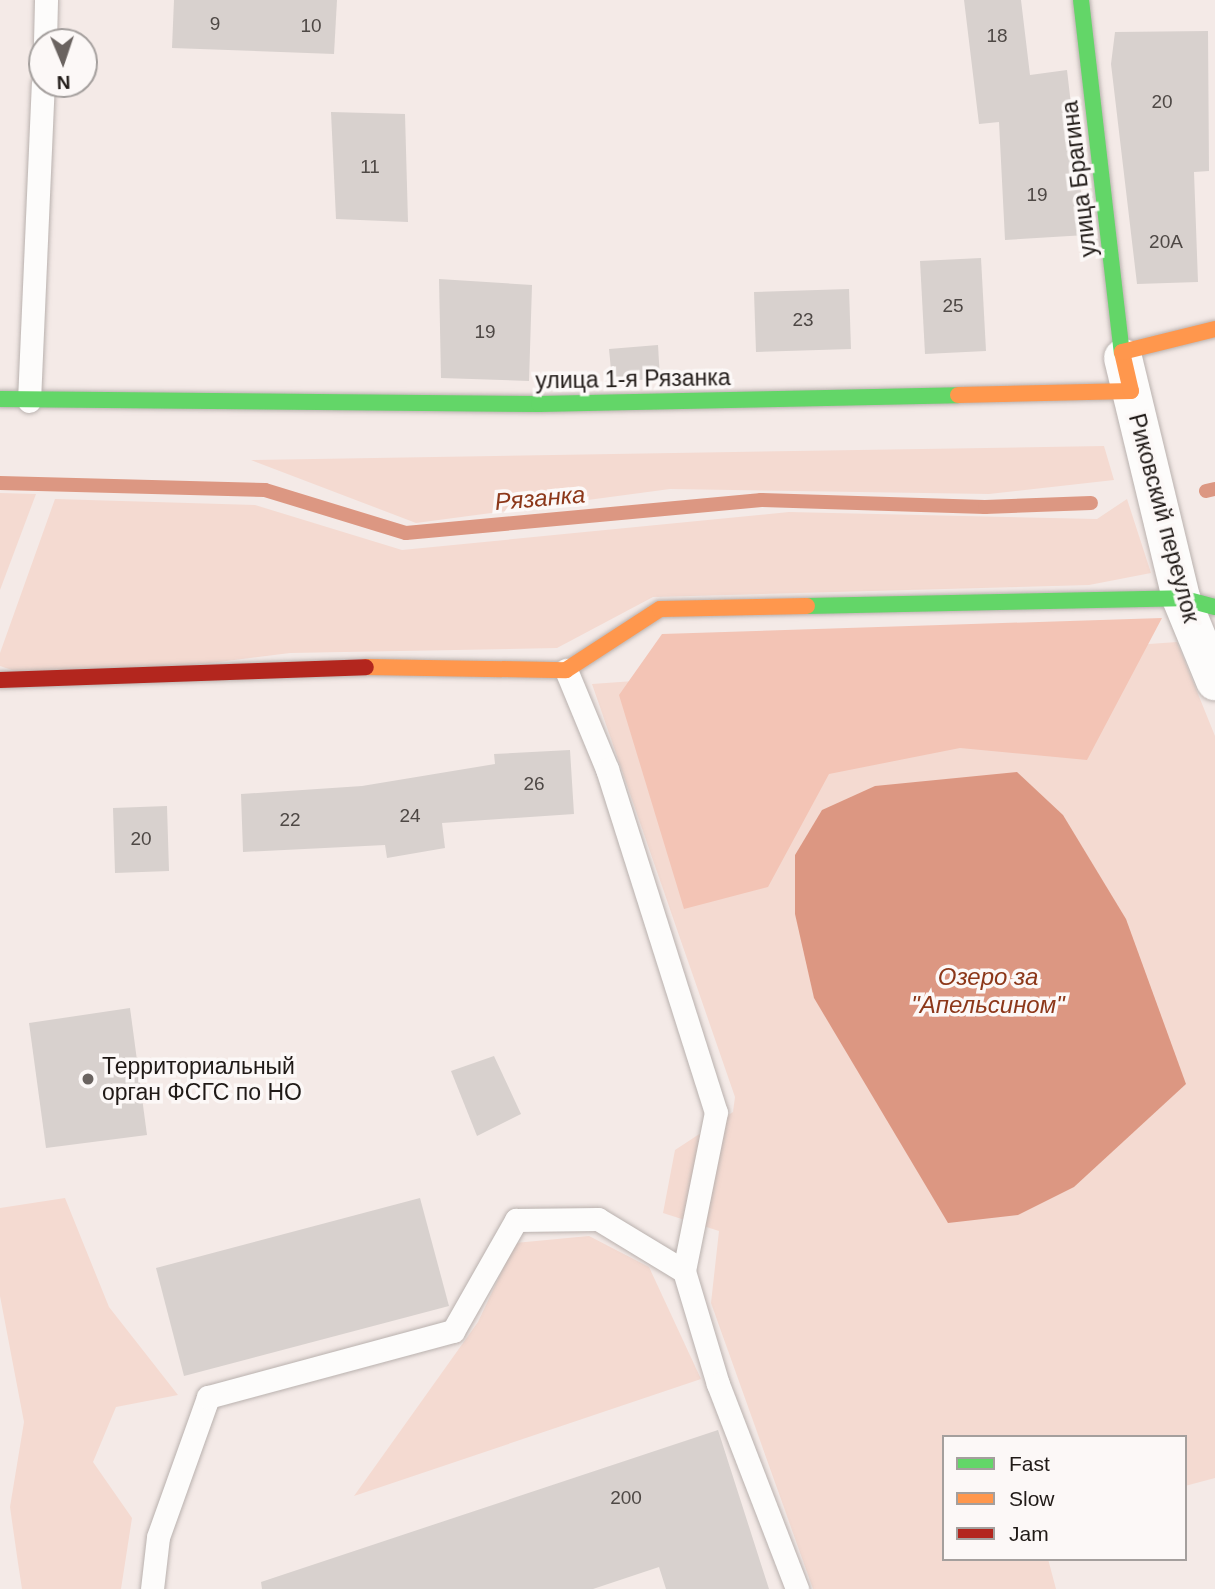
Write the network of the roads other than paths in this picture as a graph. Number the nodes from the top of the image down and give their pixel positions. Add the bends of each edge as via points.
1 (46, 0) edge
2 (1081, 0) edge
3 (45, 28) edge
4 (42, 98) edge
5 (1215, 329) edge
6 (1122, 352) junction
7 (1131, 391) junction
8 (0, 399) edge
9 (29, 401) junction
10 (1198, 602) edge
11 (566, 670) junction
12 (0, 680) edge
13 (1215, 681) edge
14 (684, 1271) junction
15 (152, 1589) edge
16 (797, 1589) edge

1 - 3 lane
2 - 6 street, улица Брагина
4 - 9 lane
5 - 6 street
6 - 7 street, Риковский переулок
7 - 9 street, улица 1-я Рязанка via 539,404
7 - 10 street, Риковский переулок
8 - 9 street, улица 1-я Рязанка
10 - 11 street via 660,609
10 - 13 street, Риковский переулок
11 - 12 street via 391,666 51,683
11 - 14 lane via 607,769 716,1112
14 - 15 lane via 598,1219 516,1220 453,1331 208,1397 158,1537
14 - 16 lane via 718,1384

